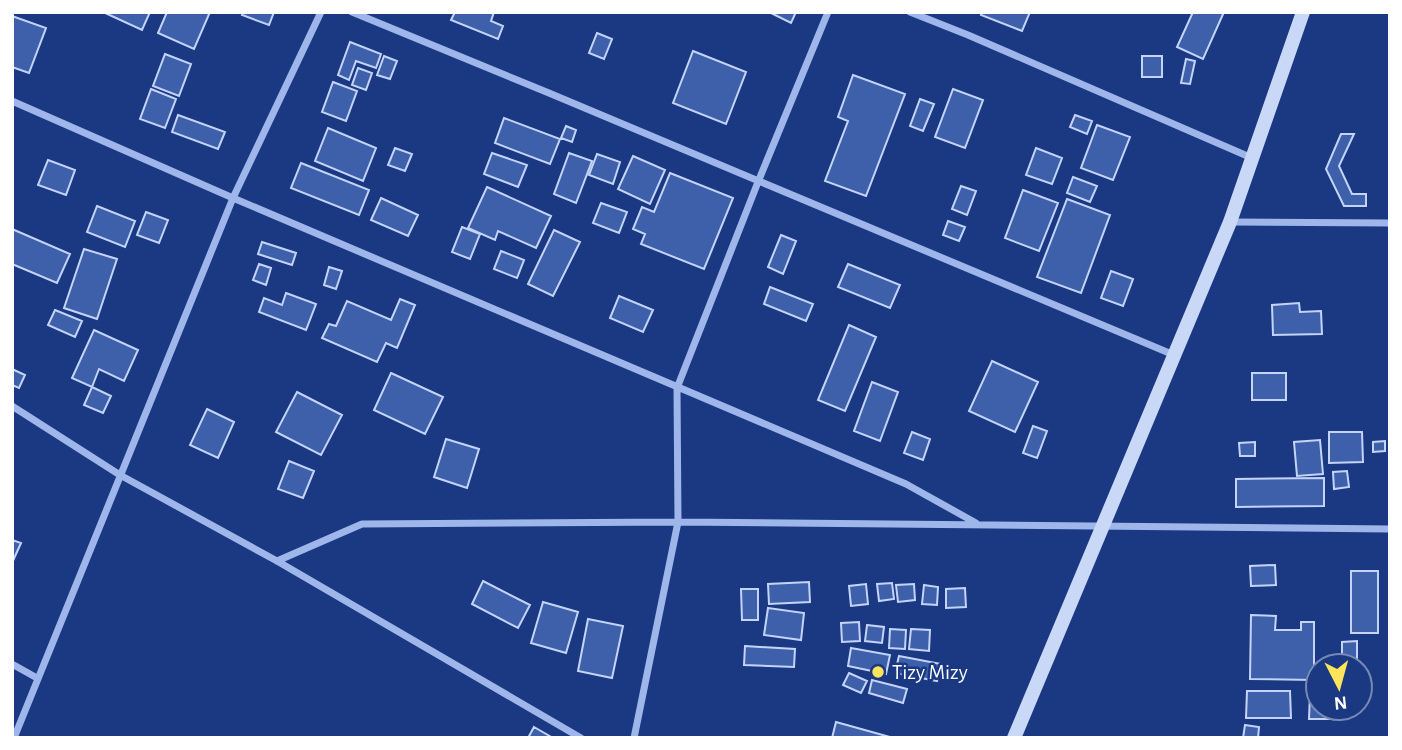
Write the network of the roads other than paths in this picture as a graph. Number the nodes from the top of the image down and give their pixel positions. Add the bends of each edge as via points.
1 (321, 12) edge
2 (352, 12) edge
3 (828, 12) edge
4 (910, 12) edge
5 (1303, 12) edge
6 (12, 101) edge
7 (1252, 158) junction
8 (758, 181) junction
9 (233, 198) junction
10 (1230, 222) junction
11 (1390, 223) edge
12 (1174, 355) junction
13 (677, 388) junction
14 (12, 406) edge
15 (120, 475) junction
16 (678, 523) junction
17 (978, 524) junction
18 (1103, 525) junction
19 (1390, 529) edge
20 (278, 561) junction
21 (12, 664) edge
22 (37, 678) junction
23 (13, 738) edge
24 (581, 738) edge
25 (634, 738) edge
26 (1014, 738) edge

1 - 9 street
2 - 8 street
3 - 8 street
4 - 7 street
5 - 7 street
6 - 9 street
7 - 10 street
8 - 12 street
8 - 13 street
9 - 13 street
9 - 15 street
10 - 11 street
10 - 12 street
12 - 18 street
13 - 16 street
13 - 17 street via 906,484
14 - 15 street
15 - 20 street
15 - 22 street
16 - 17 street
16 - 20 street via 362,524
16 - 25 street
17 - 18 street
18 - 19 street
18 - 26 street
20 - 24 street
21 - 22 street
22 - 23 street

